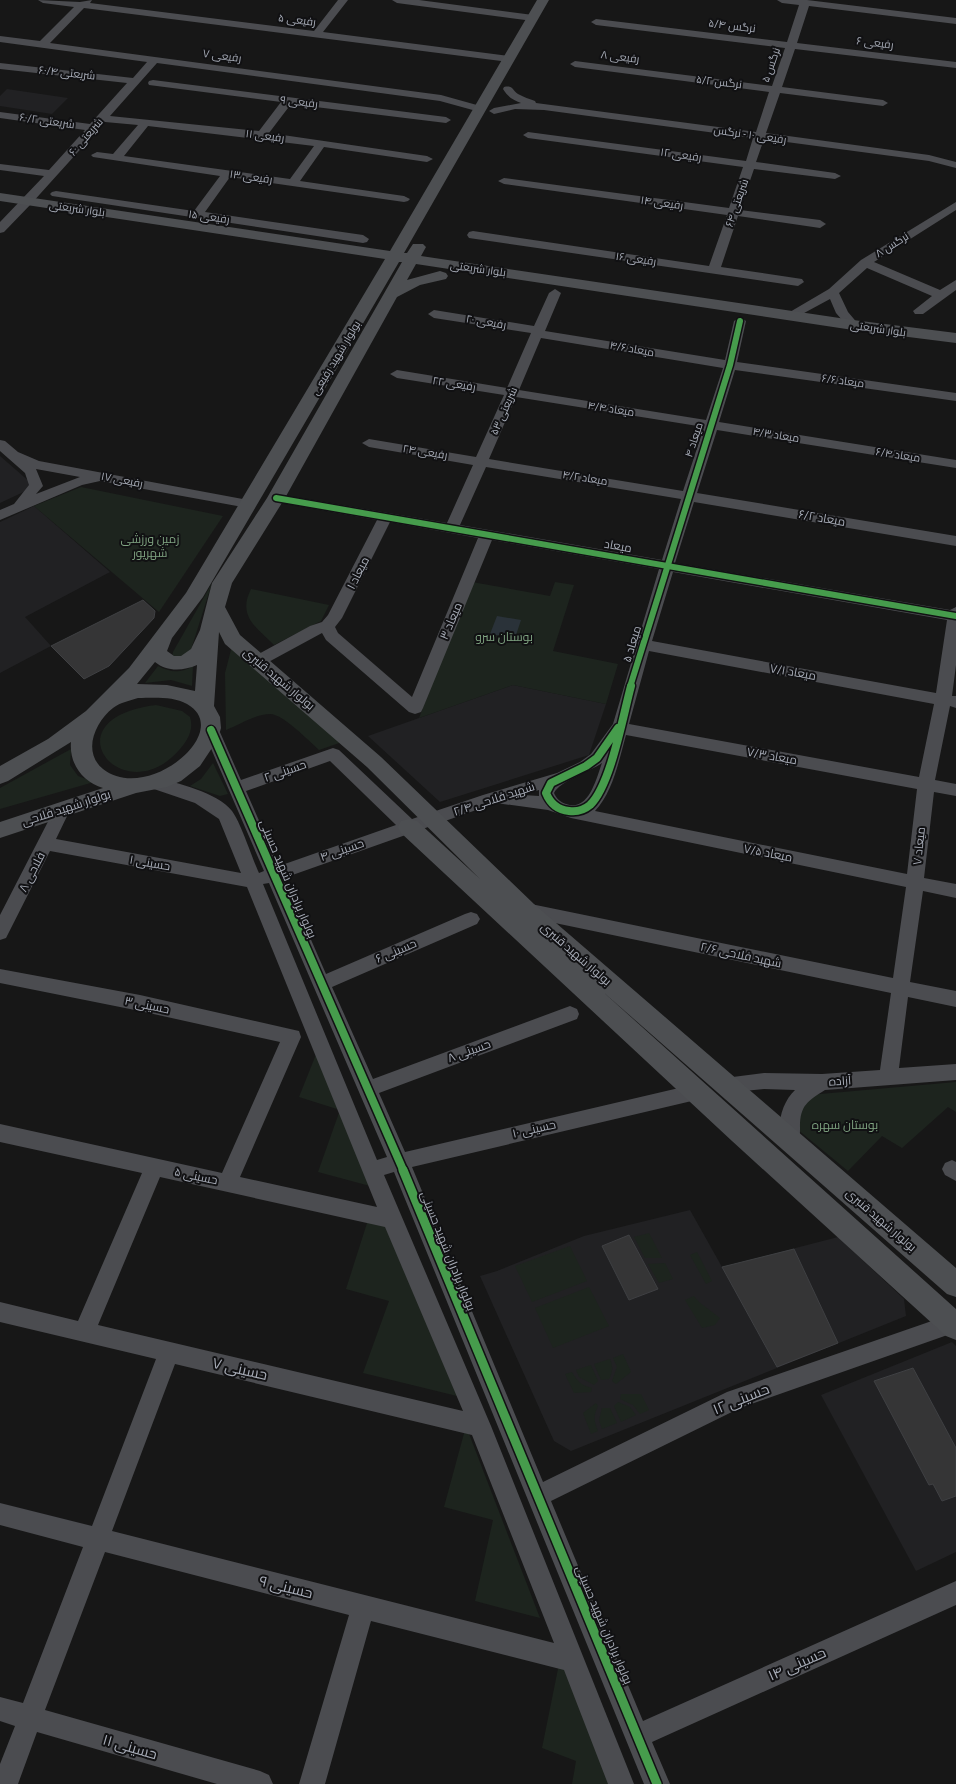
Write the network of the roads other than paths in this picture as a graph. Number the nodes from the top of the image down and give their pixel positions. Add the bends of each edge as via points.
1 (43, 0) edge
2 (343, 0) edge
3 (397, 0) edge
4 (543, 0) edge
5 (557, 0) edge
6 (782, 0) edge
7 (84, 3) edge
8 (805, 3) junction
9 (533, 18) junction
10 (956, 21) edge
11 (596, 22) dead end
12 (316, 35) junction
13 (0, 39) edge
14 (42, 45) junction
15 (791, 45) junction
16 (154, 60) junction
17 (575, 64) dead end
18 (956, 65) edge
19 (0, 66) edge
20 (512, 73) junction
21 (662, 75) joint
22 (135, 81) junction
23 (153, 83) dead end
24 (776, 89) junction
25 (288, 100) junction
26 (883, 103) dead end
27 (544, 107) junction
28 (488, 109) junction
29 (0, 115) edge
30 (102, 118) junction
31 (446, 120) dead end
32 (145, 123) junction
33 (93, 128) junction
34 (262, 135) junction
35 (528, 135) dead end
36 (761, 136) junction
37 (321, 144) junction
38 (97, 155) dead end
39 (116, 158) junction
40 (427, 158) dead end
41 (751, 164) junction
42 (956, 164) edge
43 (0, 166) edge
44 (52, 174) junction
45 (227, 174) junction
46 (834, 176) dead end
47 (504, 181) dead end
48 (293, 183) junction
49 (56, 194) dead end
50 (0, 198) edge
51 (404, 198) dead end
52 (956, 205) edge
53 (14, 208) edge
54 (734, 213) junction
55 (197, 215) junction
56 (820, 224) dead end
57 (0, 229) edge
58 (473, 235) dead end
59 (363, 239) dead end
60 (402, 242) junction
61 (348, 249) junction
62 (865, 263) junction
63 (399, 264) junction
64 (457, 266) junction
65 (364, 268) junction
66 (714, 270) junction
67 (440, 276) junction
68 (798, 282) dead end
69 (956, 284) edge
70 (833, 292) junction
71 (384, 293) junction
72 (555, 293) junction
73 (941, 295) junction
74 (919, 311) dead end
75 (434, 314) dead end
76 (789, 316) junction
77 (740, 321) junction
78 (853, 326) junction
79 (539, 330) junction
80 (956, 338) edge
81 (956, 347) edge
82 (730, 365) junction
83 (396, 374) dead end
84 (512, 393) junction
85 (956, 397) edge
86 (711, 425) junction
87 (369, 443) dead end
88 (0, 444) edge
89 (840, 446) joint
90 (13, 455) junction
91 (481, 461) junction
92 (956, 464) edge
93 (107, 477) junction
94 (688, 496) junction
95 (276, 498) junction
96 (248, 504) junction
97 (19, 506) junction
98 (0, 515) edge
99 (386, 517) junction
100 (452, 528) junction
101 (487, 534) junction
102 (956, 541) edge
103 (668, 566) junction
104 (215, 605) junction
105 (956, 612) edge
106 (956, 616) edge
107 (327, 626) junction
108 (209, 632) junction
109 (163, 638) junction
110 (643, 645) junction
111 (258, 661) junction
112 (950, 701) edge
113 (204, 706) junction
114 (101, 708) junction
115 (618, 728) junction
116 (211, 730) junction
117 (333, 754) joint
118 (0, 776) edge
119 (559, 777) junction
120 (154, 783) junction
121 (926, 785) junction
122 (132, 786) junction
123 (237, 788) junction
124 (956, 790) edge
125 (489, 799) junction
126 (593, 801) junction
127 (558, 808) junction
128 (62, 810) junction
129 (421, 823) junction
130 (620, 824) junction
131 (0, 830) edge
132 (46, 844) junction
133 (274, 874) junction
134 (254, 882) junction
135 (915, 883) junction
136 (956, 891) edge
137 (526, 910) junction
138 (471, 919) dead end
139 (0, 933) edge
140 (0, 976) edge
141 (321, 984) junction
142 (901, 988) junction
143 (956, 999) edge
144 (570, 1014) dead end
145 (956, 1072) edge
146 (888, 1077) junction
147 (822, 1082) junction
148 (724, 1085) junction
149 (367, 1089) junction
150 (696, 1092) junction
151 (0, 1133) edge
152 (790, 1142) junction
153 (400, 1163) junction
154 (154, 1167) junction
155 (372, 1170) junction
156 (227, 1183) junction
157 (392, 1219) junction
158 (956, 1285) edge
159 (0, 1312) edge
160 (954, 1326) edge
161 (84, 1332) junction
162 (169, 1352) junction
163 (480, 1426) junction
164 (538, 1496) junction
165 (0, 1514) edge
166 (98, 1539) junction
167 (956, 1592) edge
168 (362, 1606) junction
169 (572, 1660) junction
170 (0, 1709) edge
171 (31, 1718) junction
172 (637, 1736) junction
173 (5, 1784) edge
174 (260, 1784) edge
175 (312, 1784) edge
176 (620, 1784) edge
177 (657, 1784) edge

1 - 7 street, رفیعی ۵
2 - 12 street
3 - 9 street
4 - 9 main road, بولوار شهید رفیعی
5 - 20 main road, بولوار شهید رفیعی
6 - 8 street
7 - 12 street, رفیعی ۵
7 - 14 street
8 - 10 street
8 - 15 street, نرگس ۵
9 - 20 main road, بولوار شهید رفیعی
11 - 15 street, نرگس ۵/۴
12 - 20 street, رفیعی ۵
13 - 14 street, رفیعی ۷
14 - 16 street, رفیعی ۷
15 - 18 street, رفیعی ۶
15 - 24 street, نرگس ۵
16 - 22 street, شریعتی ۶۰
16 - 28 street, رفیعی ۷ via 441,98
17 - 21 street, رفیعی ۸
19 - 22 street, شریعتی ۶۰/۴
20 - 27 street via 519,99
20 - 28 main road, بولوار شهید رفیعی
20 - 28 main road, بولوار شهید رفیعی
21 - 24 street, نرگس ۵/۲
22 - 30 street, شریعتی ۶۰
23 - 25 street, رفیعی ۹
24 - 26 street, نرگس ۵/۲
24 - 36 street, نرگس ۵
25 - 31 street, رفیعی ۹
25 - 34 street
27 - 28 street
27 - 36 street, رفیعی ۱۰ - نرگس
28 - 60 main road, بولوار شهید رفیعی
29 - 33 street, شریعتی ۶۰/۲
30 - 32 street, رفیعی ۱۱
30 - 33 street, شریعتی ۶۰
32 - 34 street, رفیعی ۱۱
32 - 39 street
33 - 44 street, شریعتی ۶۰
34 - 37 street, رفیعی ۱۱
35 - 41 street, رفیعی ۱۲
36 - 41 street, شریعتی ۶۴
36 - 42 street, رفیعی ۱۰ - نرگس
37 - 40 street, رفیعی ۱۱
37 - 48 street
38 - 39 street, رفیعی ۱۳
39 - 45 street, رفیعی ۱۳
41 - 46 street, رفیعی ۱۲
41 - 54 street, شریعتی ۶۴
43 - 44 street
44 - 53 street, شریعتی ۶۰
45 - 48 street, رفیعی ۱۳
45 - 55 street
47 - 54 street, رفیعی ۱۴
48 - 51 street, رفیعی ۱۳
49 - 55 street, رفیعی ۱۵
50 - 53 main road, بلوار شریعتی
52 - 62 street, نرگس ۸
53 - 57 street, شریعتی ۶۰
53 - 61 main road, بلوار شریعتی
53 - 65 main road, بلوار شریعتی
54 - 56 street, رفیعی ۱۴
54 - 66 street, شریعتی ۶۴
55 - 59 street, رفیعی ۱۵
58 - 66 street, رفیعی ۱۶
60 - 61 main road
60 - 63 main road, بولوار شهید رفیعی
61 - 63 main road, بلوار شریعتی
62 - 70 street, نرگس ۸
62 - 73 street
63 - 64 main road, بلوار شریعتی
63 - 64 main road, بولوار شهید رفیعی via 422,238 434,254
63 - 65 main road, بلوار شریعتی
63 - 67 main road, بلوار شریعتی
63 - 71 main road, بولوار شهید رفیعی
64 - 76 main road, بلوار شریعتی
65 - 71 main road
66 - 68 street, رفیعی ۱۶
67 - 71 main road
67 - 72 main road, بلوار شریعتی
69 - 73 street
70 - 76 street, نرگس ۸
70 - 78 street via 842,313
71 - 95 main road, بولوار شهید رفیعی
71 - 96 main road, بولوار شهید رفیعی
72 - 77 main road, بلوار شریعتی
72 - 79 street, شریعتی ۵۳
73 - 74 street
75 - 79 street, رفیعی ۲۰
76 - 78 main road, بلوار شریعتی
77 - 81 main road, بلوار شریعتی
77 - 82 street, میعاد ۴
78 - 80 main road, بلوار شریعتی
79 - 82 street, میعاد ۴/۶ via 538,334
79 - 84 street, شریعتی ۵۳
82 - 85 street, میعاد ۶/۶
82 - 86 street, میعاد ۴
83 - 84 street, رفیعی ۲۲
84 - 86 street, میعاد ۴/۴
84 - 91 street, شریعتی ۵۳
86 - 89 street, میعاد ۴/۳
86 - 94 street, میعاد ۴
87 - 91 street, رفیعی ۲۴
88 - 90 street, رفیعی ۱۷
89 - 92 street, میعاد ۶/۴
90 - 93 street, رفیعی ۱۷ via 36,464
90 - 97 street via 29,468 36,486
91 - 94 street, میعاد ۴/۲
91 - 100 street, شریعتی ۵۳
93 - 96 street, رفیعی ۱۷
93 - 97 street via 78,482
94 - 102 street, میعاد ۶/۲
94 - 103 street, میعاد ۴
95 - 99 street, میعاد
95 - 104 main road, بولوار شهید رفیعی via 222,583
96 - 109 main road, بولوار شهید رفیعی via 193,597
97 - 98 street
99 - 100 street, میعاد
99 - 107 street, میعاد ۱
100 - 101 street, میعاد
101 - 103 street, میعاد
101 - 107 street, میعاد ۳ via 415,708 331,636
103 - 106 street, میعاد
103 - 110 street, میعاد ۵
104 - 108 main road, بولوار شهید رفیعی
104 - 111 main road, بولوار شهید قنبری via 232,639
105 - 106 street, میعاد ۷
106 - 112 street, میعاد ۷
107 - 111 street
108 - 109 main road via 196,655 186,662 172,664 161,659 158,652
108 - 113 main road, بولوار شهید رفیعی
109 - 114 main road, بولوار شهید رفیعی via 136,673
110 - 112 street, میعاد ۷/۱
110 - 115 street, میعاد ۵
111 - 129 main road, بولوار شهید قنبری via 346,736
112 - 121 street, میعاد ۷
113 - 114 main road via 194,699 161,691 138,691
113 - 116 main road via 212,719
114 - 118 main road via 55,744
114 - 122 main road via 82,735 81,748 86,766 100,779
115 - 119 street, شهید فلاحی ۲/۴ via 597,758
115 - 121 street, میعاد ۷/۳
115 - 126 street, میعاد ۵ via 607,772
116 - 120 main road via 203,748 190,763 175,775
116 - 123 street, بولوار برادران شهید حسینی
117 - 123 street, حسینی ۲
117 - 129 street, بولوار شهید قنبری
119 - 125 street, شهید فلاحی ۲/۴
119 - 126 street via 578,776 590,783 594,788
119 - 127 street via 547,788 548,799
120 - 122 main road
120 - 134 street via 213,803 226,815
121 - 124 street, میعاد ۷/۳
121 - 135 street, میعاد ۷
122 - 128 main road, بولوار شهید فلاحی
123 - 133 street, بولوار برادران شهید حسینی
125 - 127 street, میعاد ۷/۵ via 518,799
125 - 129 street, شهید فلاحی ۲/۴
126 - 127 street via 580,810
126 - 130 street, میعاد ۷/۵
127 - 130 street, میعاد ۷/۵
128 - 131 main road, بولوار شهید فلاحی
128 - 132 street, فلاحی ۸
129 - 133 street, حسینی ۴
129 - 137 main road, بولوار شهید قنبری
129 - 150 main road, بولوار شهید قنبری
130 - 135 street, میعاد ۷/۵
132 - 134 street, حسینی ۱
132 - 139 street, فلاحی ۸
133 - 134 street, حسینی ۴
133 - 141 street, بولوار برادران شهید حسینی
134 - 155 street
135 - 136 street, میعاد ۷/۵
135 - 142 street, میعاد ۷
137 - 142 street, شهید فلاحی ۲/۶
137 - 148 main road, بولوار شهید قنبری
138 - 141 street, حسینی ۶
140 - 156 street, حسینی ۳ via 292,1037
141 - 149 street, بولوار برادران شهید حسینی
142 - 143 street, شهید فلاحی ۲/۶
142 - 146 street, میعاد ۷
144 - 149 street, حسینی ۸
145 - 146 street, آزاده
146 - 147 street, آزاده
147 - 148 street, آزاده via 764,1081
147 - 152 street via 800,1095 790,1111
148 - 152 main road, بولوار شهید قنبری
149 - 153 street, بولوار برادران شهید حسینی
150 - 153 street, حسینی ۱۰
150 - 160 main road, بولوار شهید قنبری
151 - 154 street, حسینی ۵
152 - 158 main road, بولوار شهید قنبری
153 - 155 street, حسینی ۱۰
153 - 164 street, بولوار برادران شهید حسینی
154 - 156 street, حسینی ۵
154 - 161 street
155 - 157 street
156 - 157 street, حسینی ۵
157 - 163 street
159 - 161 street, حسینی ۷
160 - 164 street, حسینی ۱۲ via 735,1399
161 - 162 street, حسینی ۷
162 - 163 street, حسینی ۷
162 - 166 street
163 - 169 street
164 - 172 street, بولوار برادران شهید حسینی
165 - 166 street, حسینی ۹
166 - 168 street, حسینی ۹
166 - 171 street
167 - 172 street, حسینی ۱۴
168 - 169 street, حسینی ۹
168 - 175 street
169 - 176 street
170 - 171 street, حسینی ۱۱
171 - 173 street
171 - 174 street, حسینی ۱۱
172 - 177 street, بولوار برادران شهید حسینی

